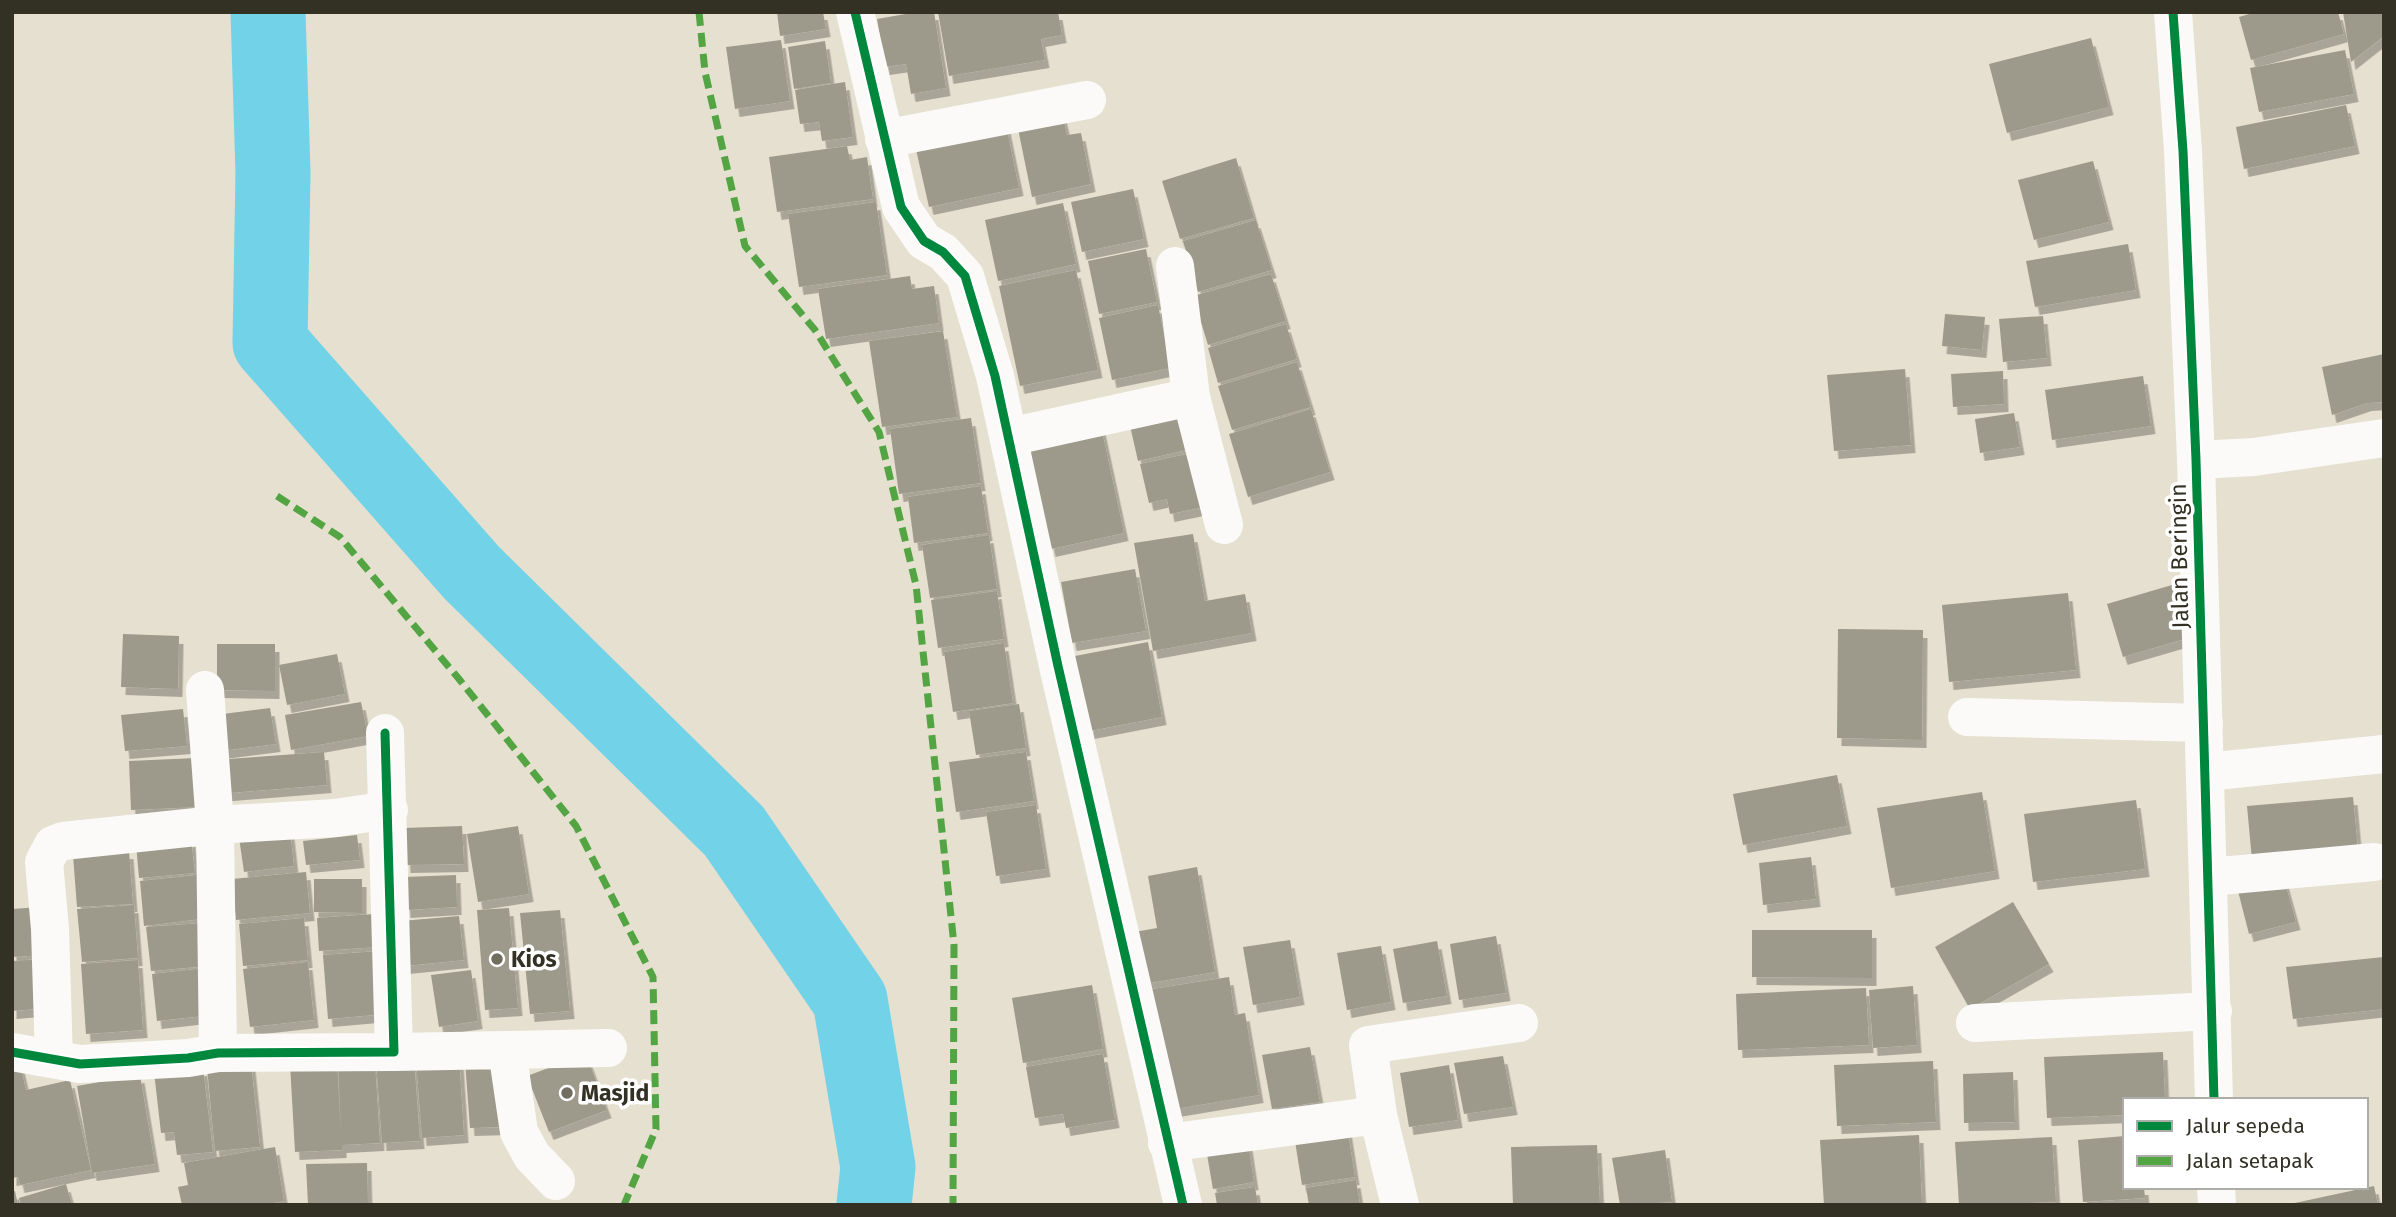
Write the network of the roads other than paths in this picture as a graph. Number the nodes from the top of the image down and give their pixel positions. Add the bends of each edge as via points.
1 (855, 12) edge
2 (2173, 12) edge
3 (1087, 100) dead end
4 (884, 139) junction
5 (1175, 266) dead end
6 (1191, 397) junction
7 (1009, 437) junction
8 (2384, 438) edge
9 (2196, 460) junction
10 (1224, 525) dead end
11 (205, 690) dead end
12 (1967, 717) dead end
13 (2204, 723) junction
14 (385, 733) dead end
15 (2384, 754) edge
16 (2206, 772) junction
17 (389, 810) junction
18 (215, 825) junction
19 (2374, 862) dead end
20 (2209, 877) junction
21 (2213, 1011) junction
22 (1519, 1023) dead end
23 (1975, 1023) dead end
24 (608, 1048) dead end
25 (507, 1050) junction
26 (12, 1052) edge
27 (394, 1052) junction
28 (218, 1053) junction
29 (54, 1059) junction
30 (2214, 1098) edge
31 (1378, 1115) junction
32 (1167, 1143) junction
33 (556, 1181) dead end
34 (1182, 1205) edge
35 (1400, 1205) edge

1 - 4 street
2 - 9 street, Jalan Beringin
3 - 4 street
4 - 7 street via 901,207 924,241 943,252 965,276
5 - 6 street
6 - 7 street
6 - 10 street
7 - 32 street
8 - 9 street via 2254,457
9 - 13 street, Jalan Beringin
11 - 18 street
12 - 13 street
13 - 16 street, Jalan Beringin
14 - 17 street
15 - 16 street
16 - 20 street, Jalan Beringin
17 - 18 street
17 - 27 street
18 - 28 street
18 - 29 street via 64,841 49,850 44,862
19 - 20 street
20 - 21 street, Jalan Beringin
21 - 23 street
21 - 30 street, Jalan Beringin
22 - 31 street via 1368,1045
24 - 25 street
25 - 27 street
25 - 33 street via 519,1132 532,1156
26 - 29 street
27 - 28 street
28 - 29 street via 110,1063
31 - 32 street
31 - 35 street
32 - 34 street

